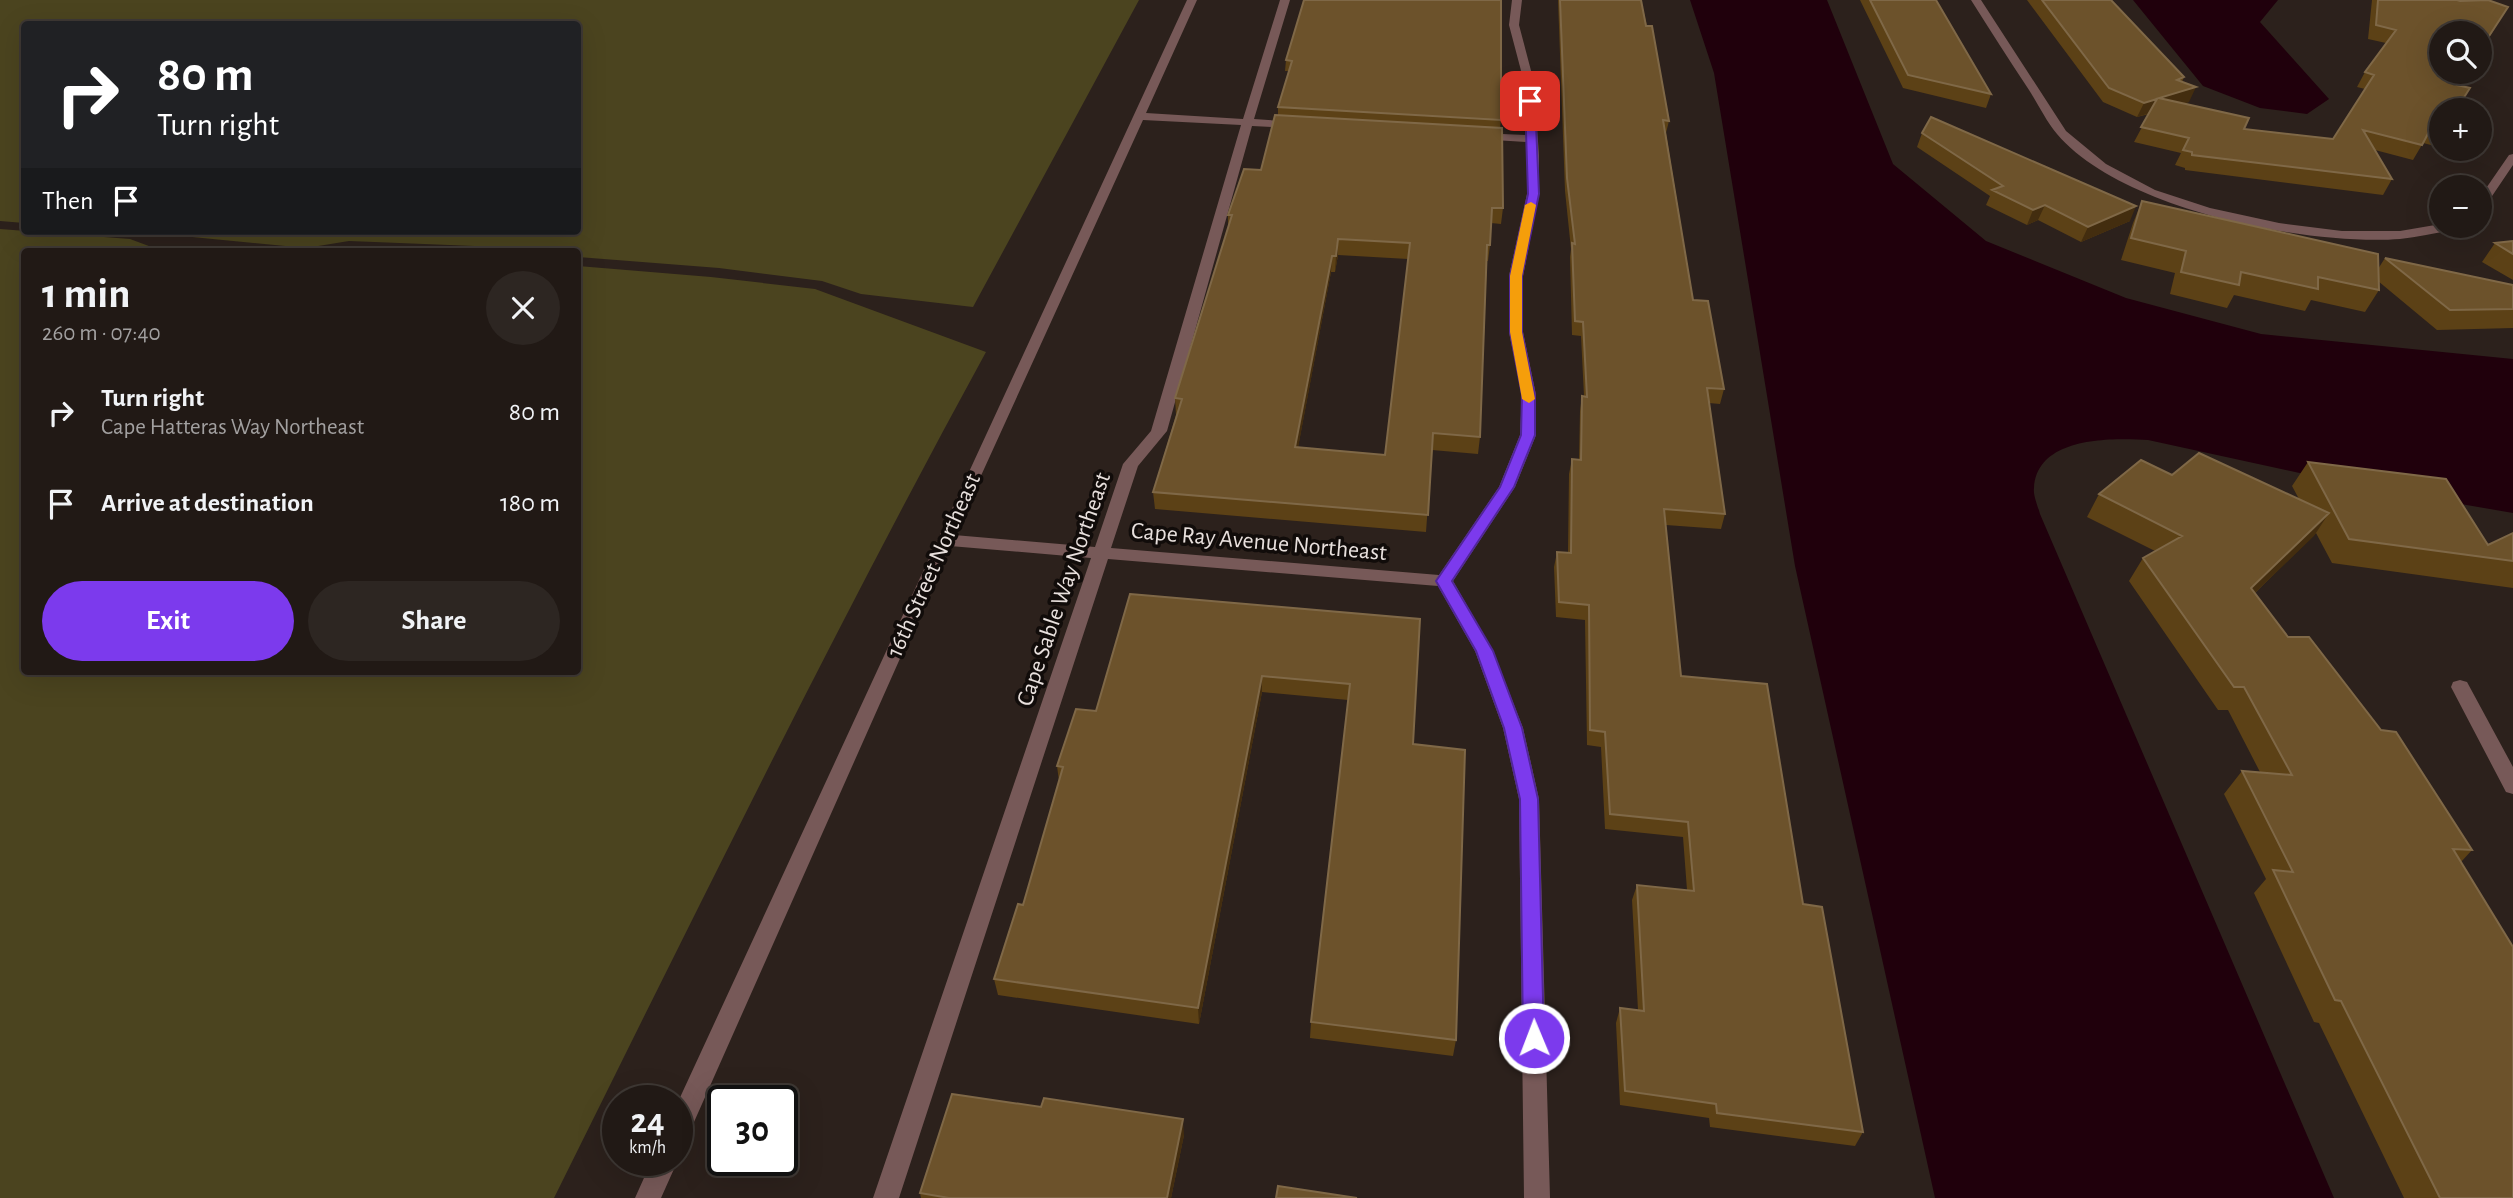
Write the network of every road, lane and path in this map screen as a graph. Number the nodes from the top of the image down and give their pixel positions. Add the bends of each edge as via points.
1 (1192, 0) edge
2 (1285, 0) edge
3 (1517, 0) edge
4 (1976, 0) edge
5 (1139, 116) junction
6 (1249, 122) junction
7 (1302, 125) edge
8 (1464, 135) edge
9 (1531, 139) junction
10 (2513, 157) edge
11 (2492, 188) edge
12 (2429, 230) edge
13 (944, 540) junction
14 (1100, 552) junction
15 (1444, 581) junction
16 (2460, 687) dead end
17 (2513, 786) edge
18 (693, 1097) edge
19 (657, 1176) edge
20 (648, 1198) edge
21 (886, 1198) edge
22 (1537, 1198) edge

1 - 5 street, 16th Street Northeast
2 - 6 street, Cape Sable Way Northeast
3 - 9 street via 1514,25 1530,82
4 - 12 street via 2063,133 2102,166 2151,193 2279,227 2342,235
5 - 6 street
5 - 13 street, 16th Street Northeast
6 - 7 street
6 - 14 street, Cape Sable Way Northeast via 1159,431 1131,464
8 - 9 street
9 - 15 street via 1533,194 1516,276 1516,332 1529,395 1528,435 1507,487
10 - 11 street
13 - 14 street, Cape Ray Avenue Northeast
13 - 18 street, 16th Street Northeast
14 - 15 street, Cape Ray Avenue Northeast
14 - 21 street, Cape Sable Way Northeast
15 - 22 street via 1484,651 1513,728 1529,799
16 - 17 street
19 - 20 street

